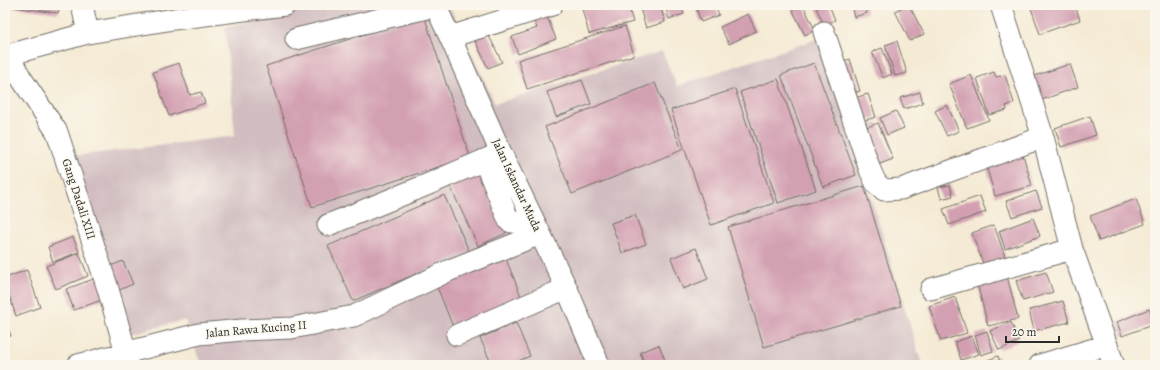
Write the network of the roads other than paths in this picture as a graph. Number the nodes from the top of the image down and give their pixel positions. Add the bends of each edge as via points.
1 (82, 5) edge
2 (285, 5) edge
3 (552, 5) edge
4 (1001, 5) edge
5 (435, 6) edge
6 (174, 12) edge
7 (824, 32) dead end
8 (88, 33) junction
9 (450, 37) junction
10 (296, 39) dead end
11 (7, 54) edge
12 (1043, 137) junction
13 (492, 157) junction
14 (328, 225) dead end
15 (540, 234) junction
16 (1072, 249) junction
17 (567, 289) junction
18 (931, 289) dead end
19 (457, 336) dead end
20 (1107, 345) junction
21 (127, 359) edge
22 (78, 365) edge
23 (599, 365) edge
24 (1040, 365) edge
25 (1114, 365) edge

1 - 8 street
2 - 6 street
3 - 9 street
4 - 12 street
5 - 9 street, Jalan Iskandar Muda
5 - 10 street
6 - 8 street
7 - 12 street via 870,170 876,183 884,190 901,189
8 - 11 street
9 - 13 street, Jalan Iskandar Muda
11 - 21 street, Gang Dadali XIII via 57,132 108,289
12 - 16 street
13 - 14 street
13 - 15 street, Jalan Iskandar Muda via 531,215
15 - 17 street, Jalan Iskandar Muda
15 - 21 street, Jalan Rawa Kucing II via 450,270 354,316 292,328 199,334
16 - 18 street
16 - 20 street
17 - 19 street
17 - 23 street, Jalan Iskandar Muda
20 - 24 street
20 - 25 street
21 - 22 street, Jalan Rawa Kucing II

